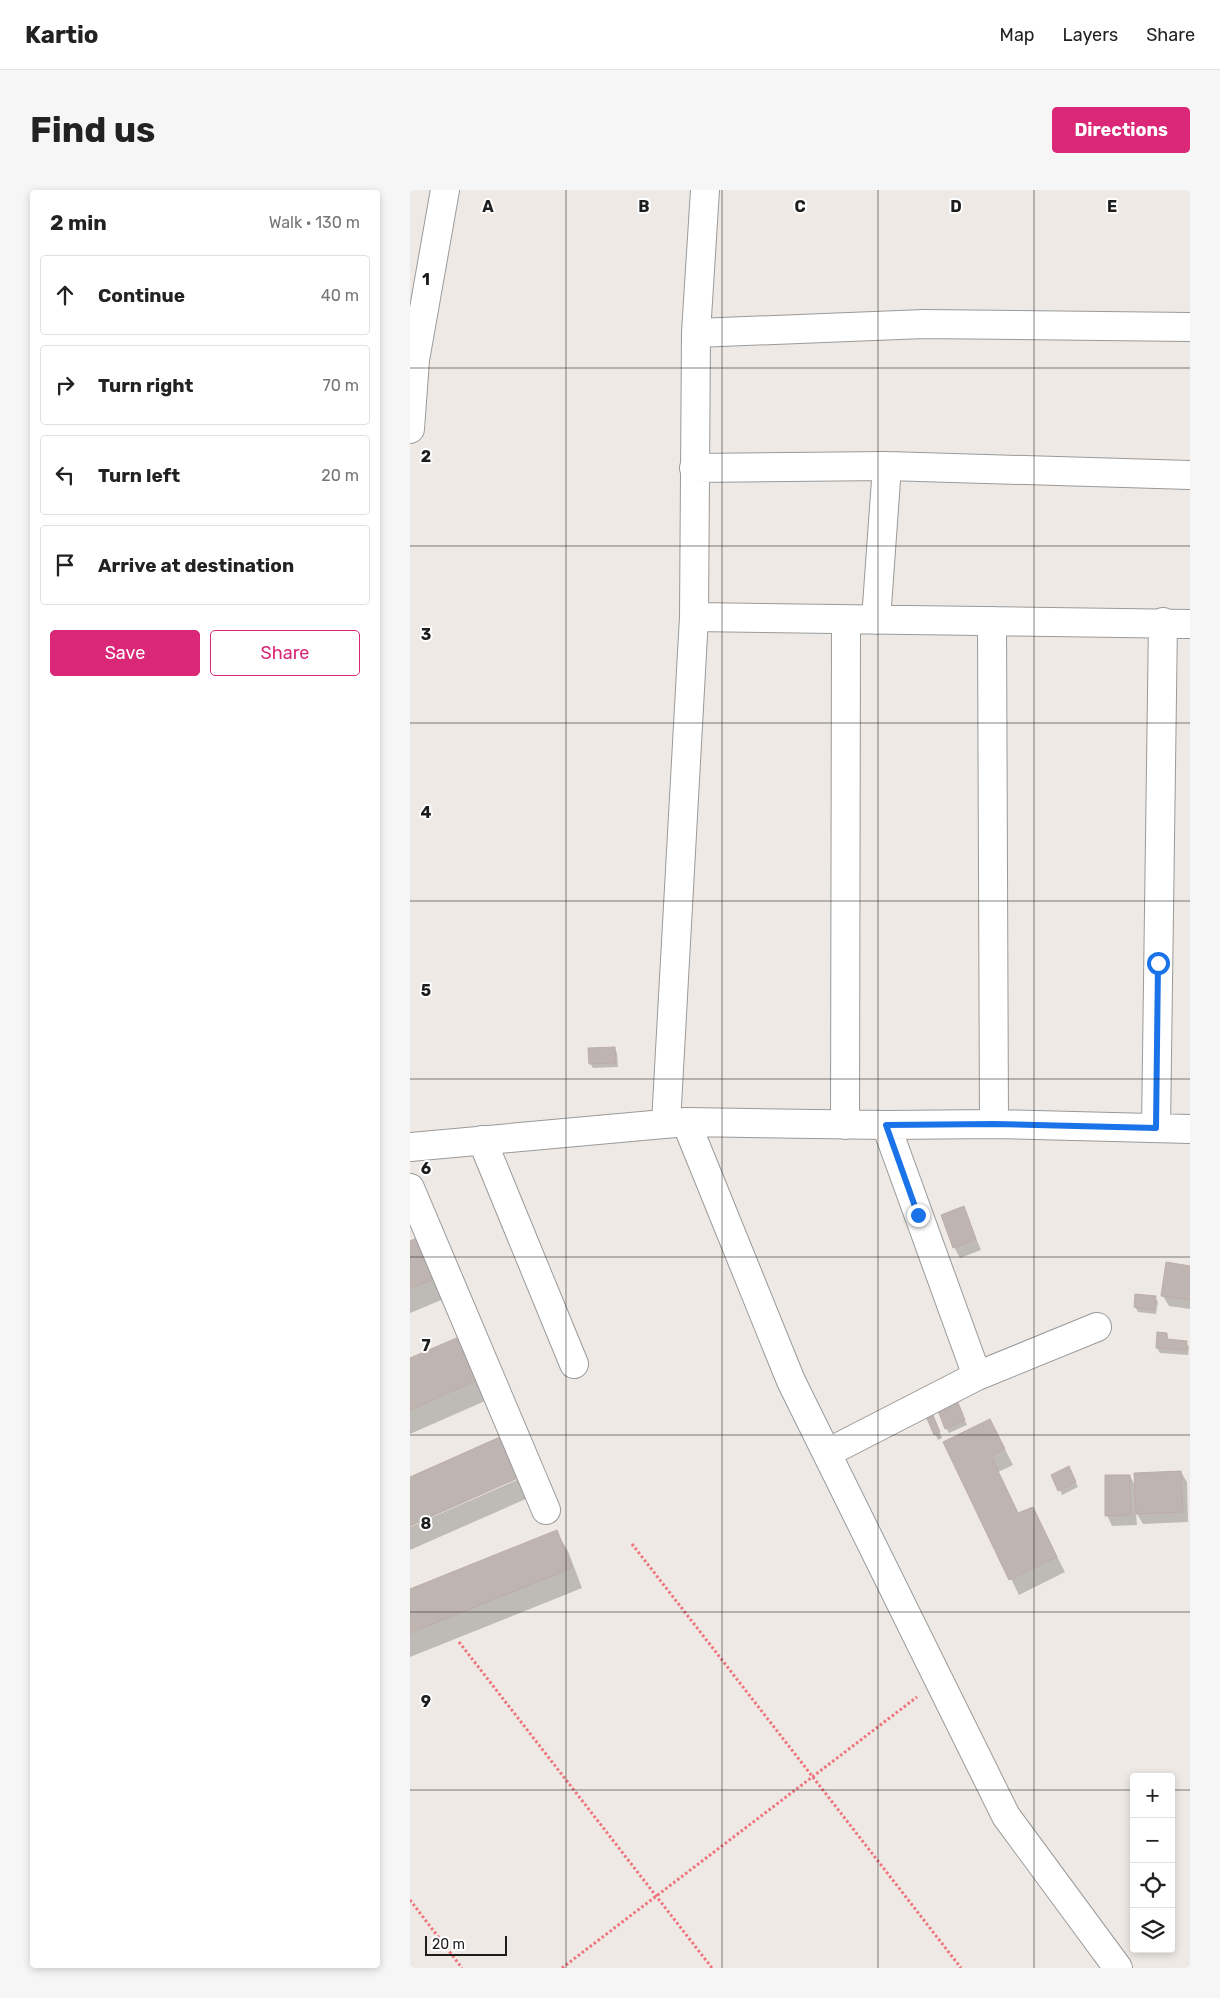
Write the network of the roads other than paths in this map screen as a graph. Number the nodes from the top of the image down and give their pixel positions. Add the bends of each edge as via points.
1 (445, 190) edge
2 (705, 190) edge
3 (1190, 327) edge
4 (696, 333) junction
5 (410, 429) edge
6 (887, 466) junction
7 (694, 468) junction
8 (1190, 476) edge
9 (694, 617) junction
10 (876, 620) junction
11 (846, 621) junction
12 (992, 621) junction
13 (1163, 622) junction
14 (1190, 624) edge
15 (676, 1122) junction
16 (994, 1124) junction
17 (844, 1125) junction
18 (886, 1125) junction
19 (1156, 1128) junction
20 (1190, 1129) edge
21 (482, 1140) junction
22 (410, 1147) edge
23 (410, 1188) edge
24 (1097, 1327) dead end
25 (574, 1364) dead end
26 (976, 1376) junction
27 (827, 1452) junction
28 (546, 1510) dead end
29 (1118, 1968) edge

1 - 5 street via 415,360
2 - 4 street
3 - 4 street via 924,324
4 - 7 street
6 - 7 street
6 - 8 street
6 - 10 street
7 - 9 street
9 - 11 street
9 - 15 street
10 - 11 street
10 - 12 street
11 - 17 street
12 - 13 street
12 - 16 street
13 - 14 street
13 - 19 street
15 - 17 street
15 - 21 street
15 - 27 street via 791,1381
16 - 18 street
16 - 19 street
17 - 18 street
18 - 26 street
19 - 20 street
21 - 22 street
21 - 25 street
23 - 28 street
24 - 26 street
26 - 27 street
27 - 29 street via 1006,1816

